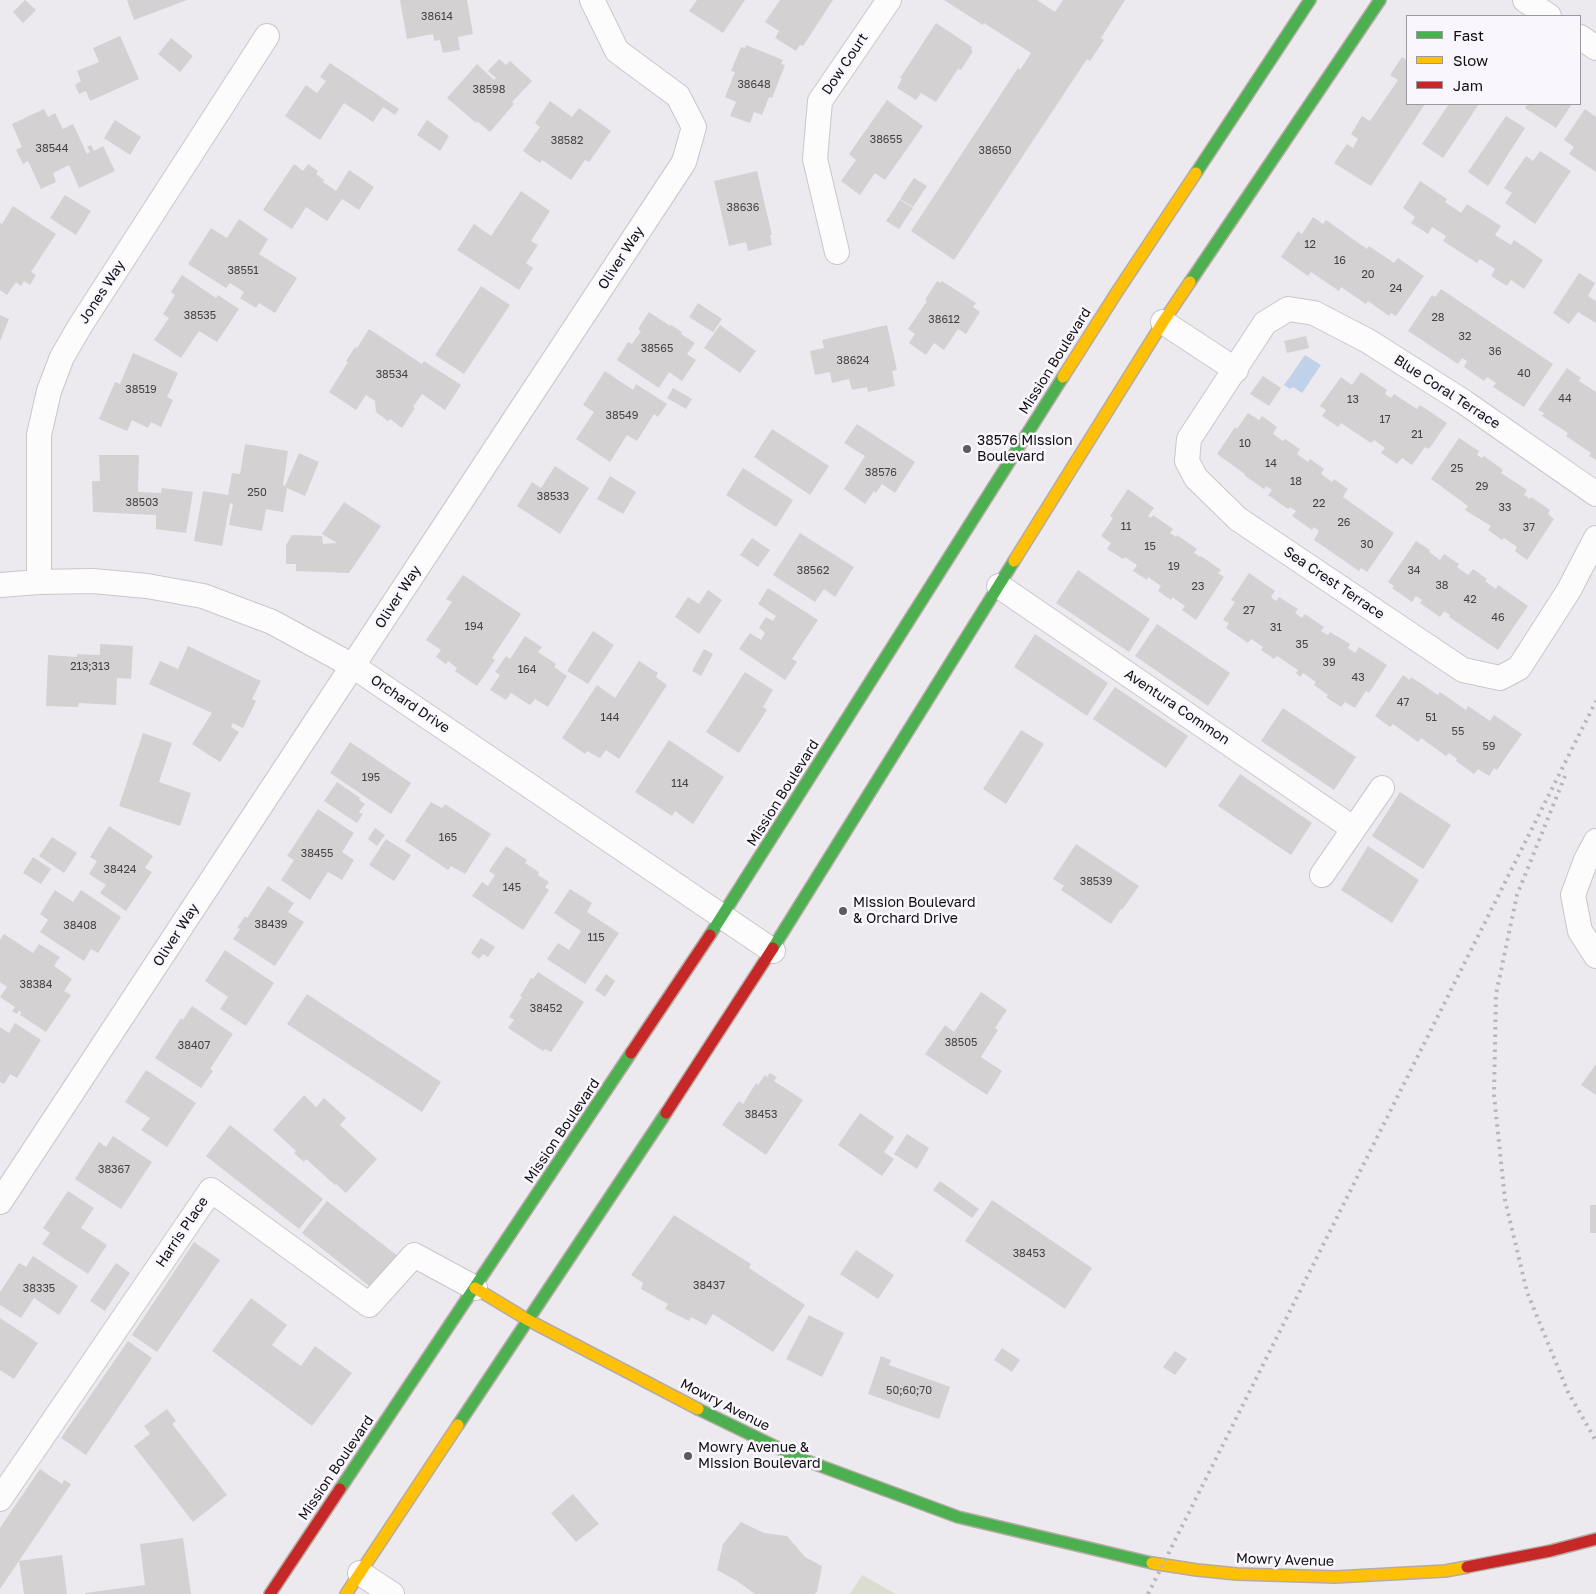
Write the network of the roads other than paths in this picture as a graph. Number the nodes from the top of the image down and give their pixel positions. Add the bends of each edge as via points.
1 (592, 0) edge
2 (889, 0) edge
3 (1310, 0) edge
4 (1380, 0) edge
5 (1525, 0) edge
6 (1548, 15) edge
7 (267, 36) dead end
8 (1581, 38) edge
9 (1596, 48) edge
10 (837, 252) dead end
11 (1163, 322) junction
12 (1236, 370) junction
13 (1596, 494) edge
14 (1596, 538) edge
15 (39, 582) junction
16 (0, 585) edge
17 (999, 586) junction
18 (353, 666) junction
19 (1382, 788) dead end
20 (1354, 828) junction
21 (1596, 842) edge
22 (1322, 875) dead end
23 (722, 917) junction
24 (773, 951) junction
25 (1596, 956) edge
26 (0, 1202) edge
27 (475, 1288) junction
28 (528, 1320) junction
29 (0, 1499) edge
30 (974, 1522) junction
31 (1596, 1539) edge
32 (1086, 1560) dead end
33 (360, 1574) junction
34 (270, 1594) edge
35 (346, 1594) edge
36 (392, 1594) edge

1 - 18 street, Oliver Way via 617,51 678,96 694,127 684,162
2 - 10 street, Dow Court via 820,101 815,160
3 - 23 main road, Mission Boulevard via 1117,292
4 - 11 main road
5 - 6 street
7 - 15 street, Jones Way via 62,357 39,434
8 - 9 street
11 - 12 street
11 - 17 main road
12 - 13 street, Blue Coral Terrace via 1265,323 1288,310 1314,313 1368,341 1464,402
12 - 14 street, Sea Crest Terrace via 1189,439 1187,461 1196,478 1238,519 1463,670 1500,678 1519,668 1569,590
15 - 16 street, Orchard Drive
15 - 18 street, Orchard Drive via 93,581 203,596 272,622
17 - 20 street, Aventura Common
17 - 24 main road
18 - 23 street, Orchard Drive
18 - 26 street, Oliver Way
19 - 20 street
20 - 22 street
21 - 25 street via 1573,895 1580,931
23 - 24 street, Orchard Drive
23 - 27 main road, Mission Boulevard
24 - 28 main road
27 - 28 main road, Mowry Avenue
27 - 29 street, Harris Place via 414,1255 369,1305 210,1190
27 - 34 main road, Mission Boulevard
28 - 30 main road, Mowry Avenue via 702,1412 800,1458
28 - 33 main road
30 - 31 main road, Mowry Avenue via 1147,1562 1237,1574 1335,1577 1445,1571
30 - 32 main road, Mowry Avenue
33 - 35 main road
33 - 36 street

